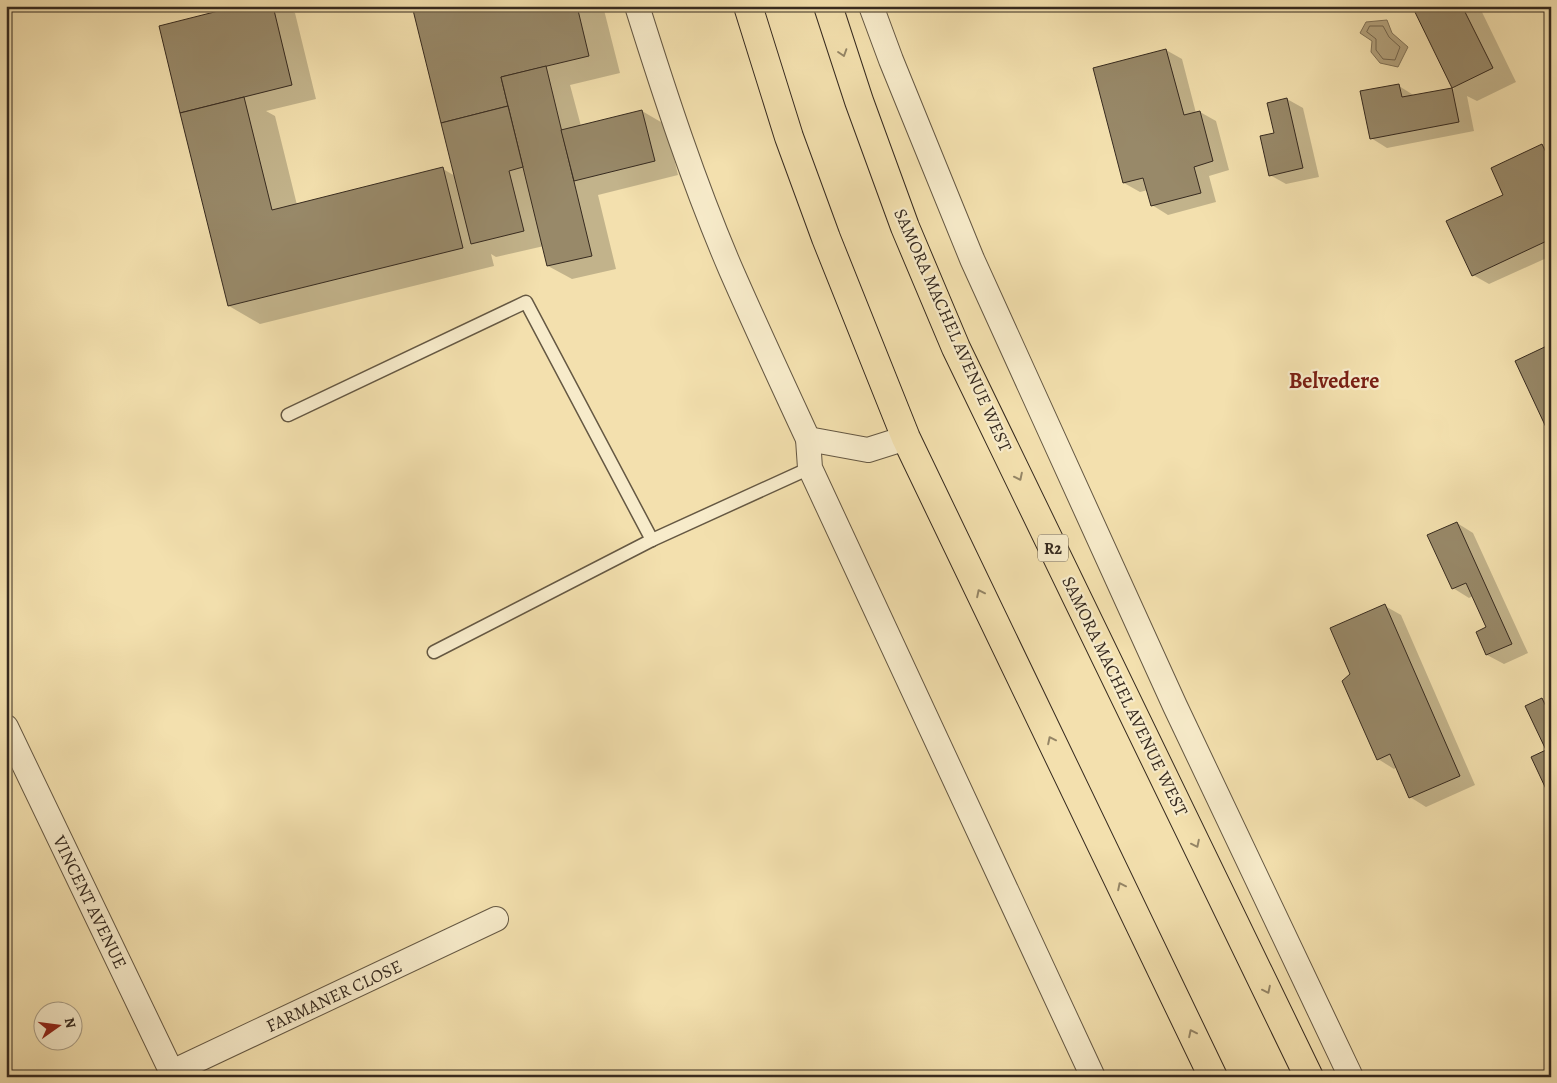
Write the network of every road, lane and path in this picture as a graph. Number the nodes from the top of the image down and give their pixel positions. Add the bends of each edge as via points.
1 (637, 6) edge
2 (748, 6) edge
3 (828, 6) edge
4 (871, 6) edge
5 (288, 415) dead end
6 (906, 438) junction
7 (808, 439) junction
8 (810, 468) junction
9 (652, 540) junction
10 (434, 652) dead end
11 (6, 727) edge
12 (496, 919) dead end
13 (173, 1075) edge
14 (1093, 1077) edge
15 (1213, 1077) edge
16 (1309, 1077) edge
17 (1352, 1077) edge

1 - 7 street via 708,213
2 - 6 highway via 826,238
3 -> 16 highway, SAMORA MACHEL AVENUE WEST / R2 via 858,101 905,227 956,348
4 - 17 street via 972,259 1175,706
5 - 9 lane via 526,302
6 - 7 street via 868,450
15 -> 6 highway
7 - 8 street
8 - 9 lane
8 - 14 street
9 - 10 lane
11 - 13 street, VINCENT AVENUE
12 - 13 street, FARMANER CLOSE

